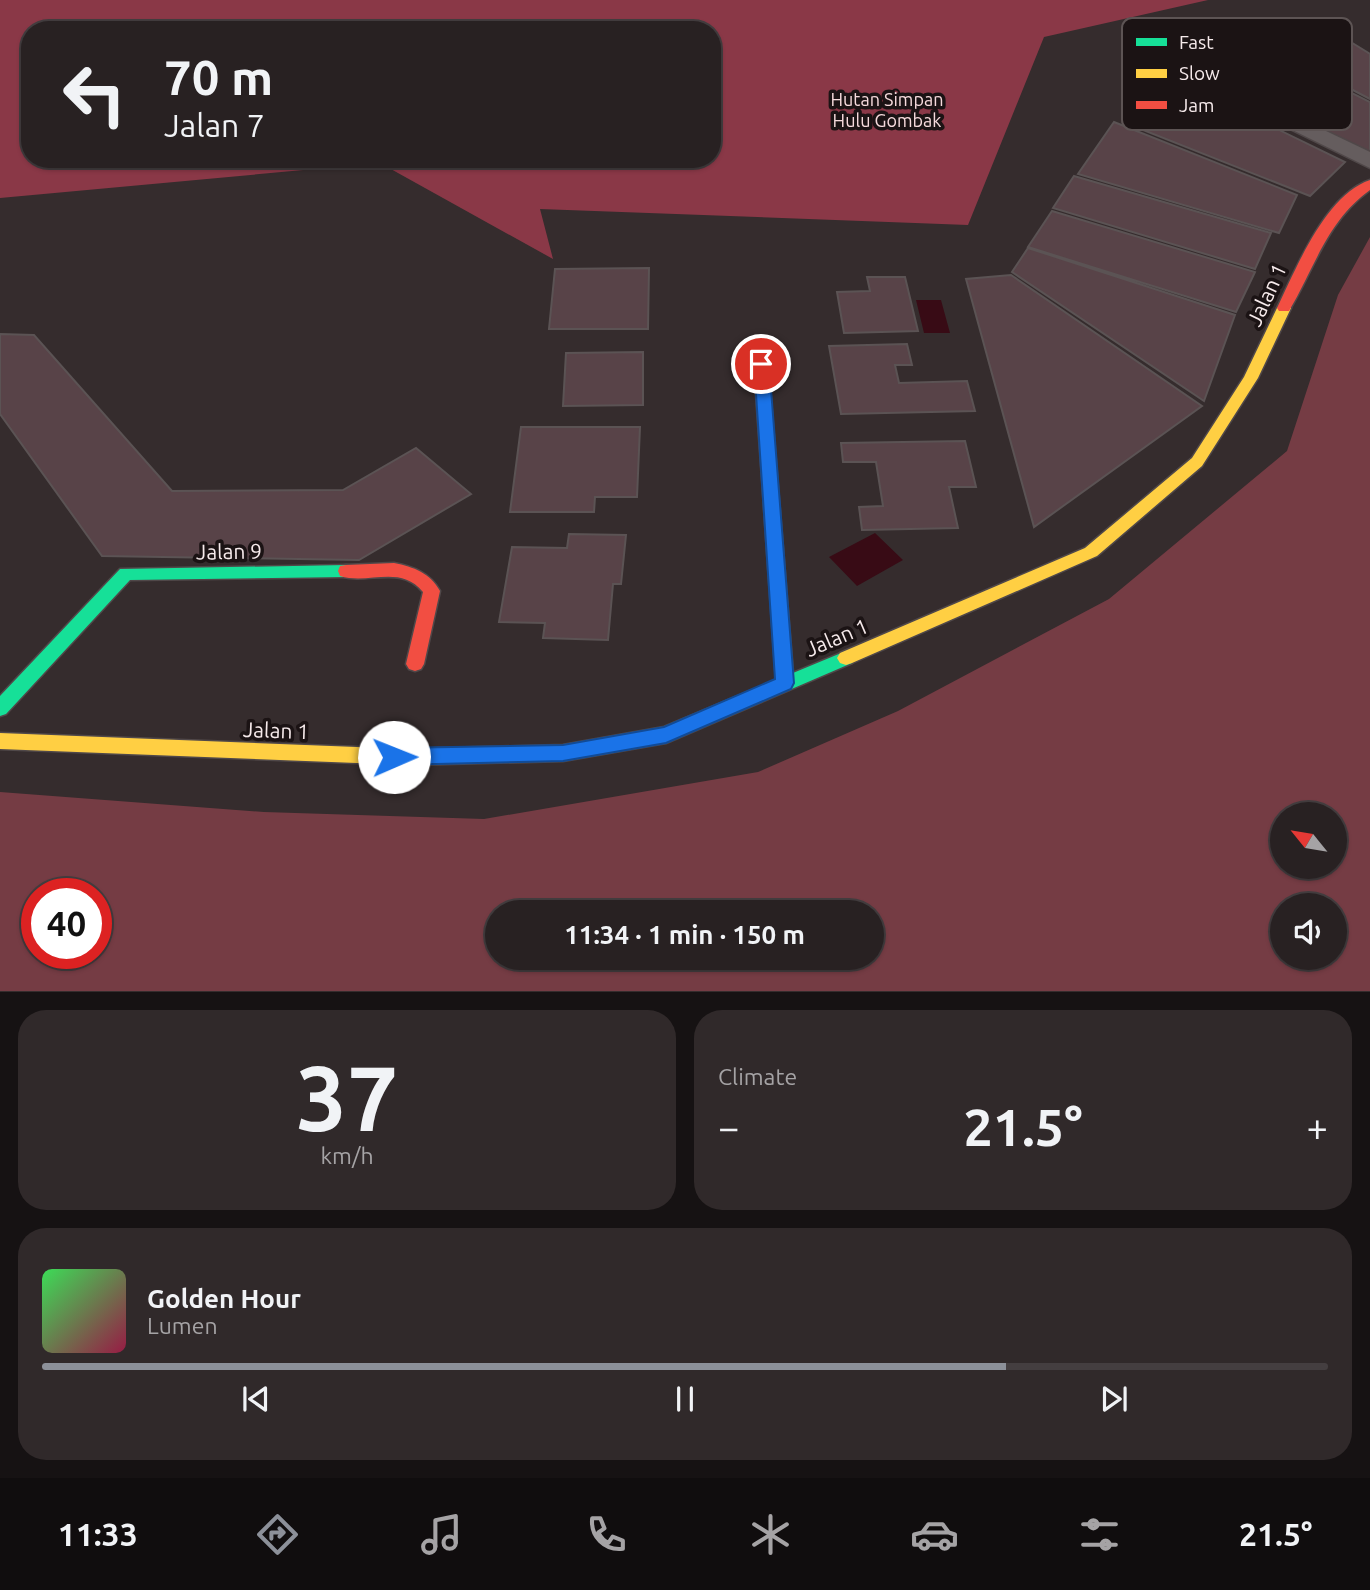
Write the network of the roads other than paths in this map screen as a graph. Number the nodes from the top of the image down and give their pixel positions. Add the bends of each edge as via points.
1 (1307, 130) edge
2 (1370, 161) edge
3 (1370, 184) edge
4 (761, 364) dead end
5 (415, 664) dead end
6 (785, 683) junction
7 (0, 708) edge
8 (0, 741) edge

1 - 2 street
3 - 6 street, Jalan 1 via 1348,197 1315,243 1251,378 1197,462 1091,552
4 - 6 street
5 - 7 street, Jalan 9 via 432,591 424,578 403,570 126,574
6 - 8 street, Jalan 1 via 666,735 563,753 394,757

